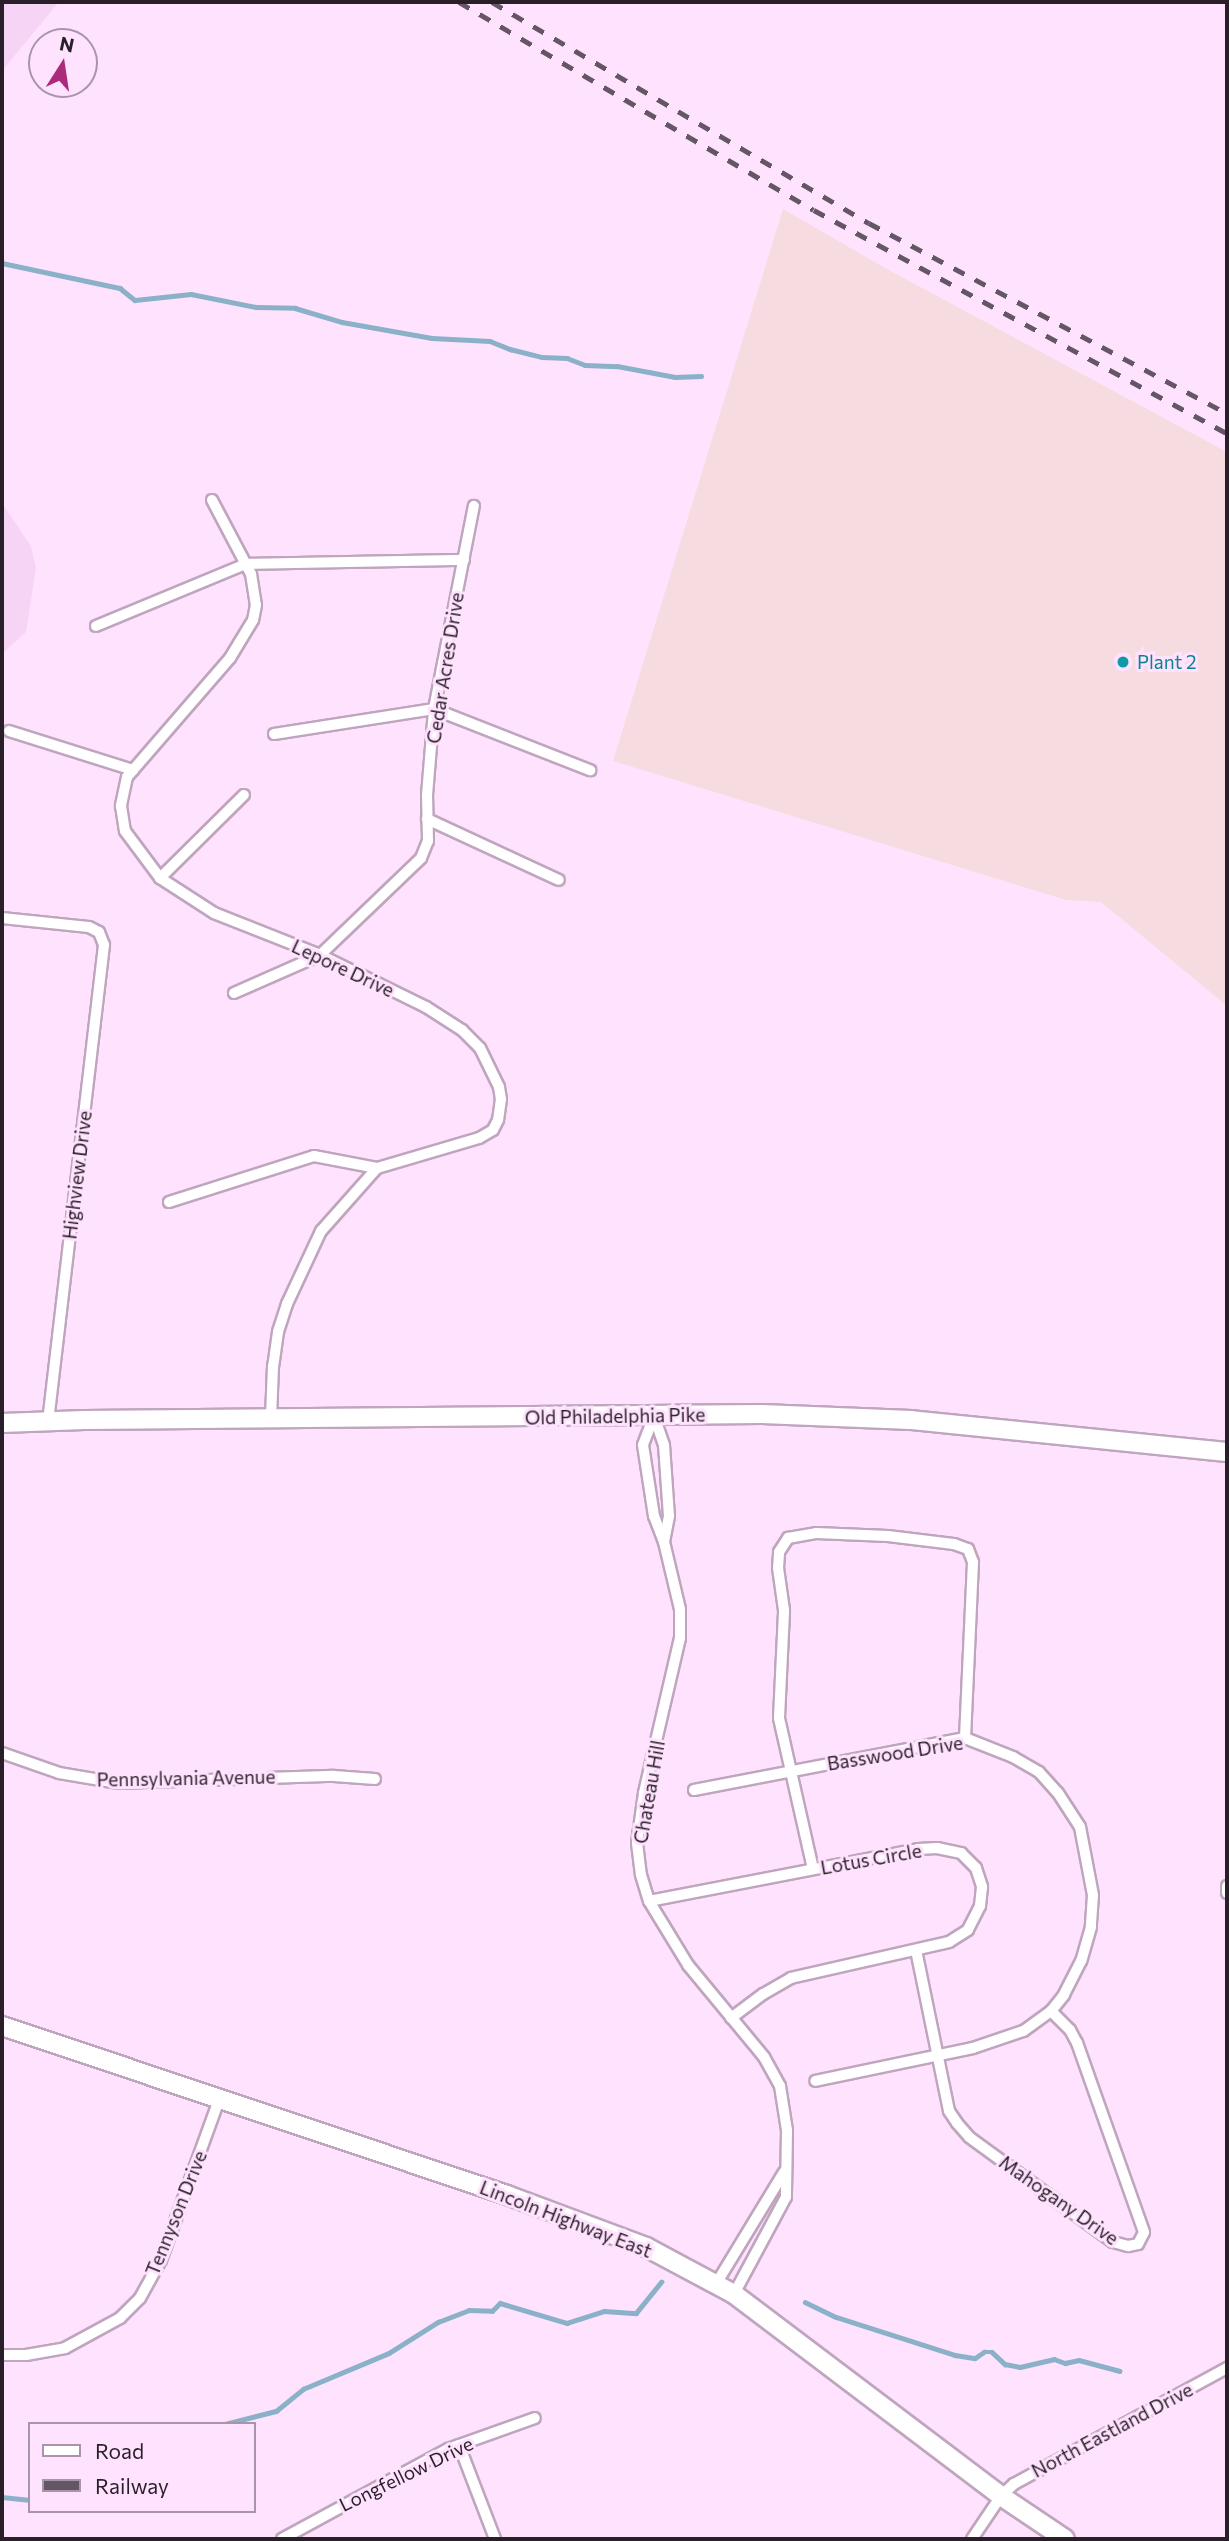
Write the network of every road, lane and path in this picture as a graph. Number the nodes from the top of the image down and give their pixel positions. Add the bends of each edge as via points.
1 (212, 500) dead end
2 (474, 506) dead end
3 (464, 560) junction
4 (246, 564) junction
5 (96, 626) dead end
6 (434, 709) junction
7 (9, 730) dead end
8 (274, 734) dead end
9 (133, 770) junction
10 (590, 771) dead end
11 (244, 795) dead end
12 (427, 819) junction
13 (160, 878) junction
14 (559, 880) dead end
15 (2, 918) edge
16 (320, 955) junction
17 (234, 993) dead end
18 (377, 1168) junction
19 (169, 1202) dead end
20 (654, 1416) junction
21 (271, 1418) junction
22 (48, 1420) junction
23 (2, 1423) edge
24 (1227, 1452) edge
25 (664, 1542) junction
26 (965, 1738) junction
27 (2, 1753) edge
28 (792, 1771) junction
29 (375, 1780) dead end
30 (694, 1790) dead end
31 (813, 1869) junction
32 (1227, 1886) edge
33 (1227, 1893) edge
34 (649, 1901) junction
35 (916, 1950) junction
36 (1051, 2011) junction
37 (732, 2018) junction
38 (2, 2026) edge
39 (939, 2055) junction
40 (815, 2081) dead end
41 (219, 2100) junction
42 (786, 2169) junction
43 (716, 2284) junction
44 (734, 2294) junction
45 (2, 2355) edge
46 (1227, 2368) edge
47 (535, 2418) dead end
48 (459, 2445) junction
49 (1001, 2496) junction
50 (282, 2539) edge
51 (495, 2539) edge
52 (972, 2539) edge
53 (1065, 2539) edge

1 - 4 street, Lepore Drive
2 - 3 street, Cedar Acres Drive
3 - 4 street
3 - 6 street, Cedar Acres Drive
4 - 5 street
4 - 9 street, Lepore Drive via 256,605 246,634
6 - 8 street
6 - 10 street
6 - 12 street, Cedar Acres Drive
7 - 9 street
9 - 13 street, Lepore Drive via 121,806 125,831
11 - 13 street
12 - 14 street
12 - 16 street, Cedar Acres Drive via 428,841 421,858
13 - 16 street, Lepore Drive via 214,913
15 - 22 street, Highview Drive via 89,927 99,932 104,945
16 - 17 street
16 - 18 street, Lepore Drive via 426,1007 461,1030 480,1048 499,1087 500,1111 493,1130
18 - 19 street via 314,1156
18 - 21 street via 321,1231 287,1304 273,1366
20 - 21 main road, Old Philadelphia Pike
20 - 24 main road, Old Philadelphia Pike via 898,1419
20 - 25 street, Chateau Hill via 664,1445 669,1516
20 - 25 street, Chateau Hill via 643,1445 653,1516
21 - 22 main road, Old Philadelphia Pike
22 - 23 main road, Old Philadelphia Pike
25 - 34 street, Chateau Hill via 680,1609 680,1638 637,1843
26 - 28 street, Basswood Drive
26 - 28 street via 973,1575 968,1549 888,1536 816,1533 788,1538 779,1552 778,1568 784,1611 779,1718
26 - 36 street, Basswood Drive via 1039,1772 1080,1827 1093,1895 1091,1927 1065,1995
27 - 29 street, Pennsylvania Avenue via 59,1773 118,1783 334,1776
28 - 30 street, Basswood Drive
28 - 31 street
31 - 34 street, Lotus Circle
31 - 35 street, Lotus Circle via 918,1849 961,1853 976,1868 981,1906 968,1930 949,1942
32 - 33 street
34 - 37 street, Chateau Hill via 688,1965
35 - 37 street, Lotus Circle via 791,1978
35 - 39 street, Mahogany Drive
36 - 39 street, Basswood Drive via 1023,2031
36 - 39 street, Mahogany Drive via 1077,2043 1144,2232 1138,2244 1113,2242 969,2137 949,2111
37 - 42 street, Chateau Hill via 764,2057 780,2086 787,2130
38 - 41 main road, Lincoln Highway East
39 - 40 street, Basswood Drive
41 - 43 main road, Lincoln Highway East via 588,2224 646,2247
41 - 45 street, Tennyson Drive via 161,2260 140,2298 120,2318 65,2347 38,2354
42 - 43 street, Chateau Hill
42 - 44 street, Chateau Hill via 786,2197
43 - 44 main road, Lincoln Highway East
44 - 49 main road, Lincoln Highway East
46 - 49 street, North Eastland Drive via 1026,2476
47 - 48 street, Longfellow Drive
48 - 50 street, Longfellow Drive
48 - 51 street
49 - 52 street, North Eastland Drive
49 - 53 main road, Lincoln Highway East

